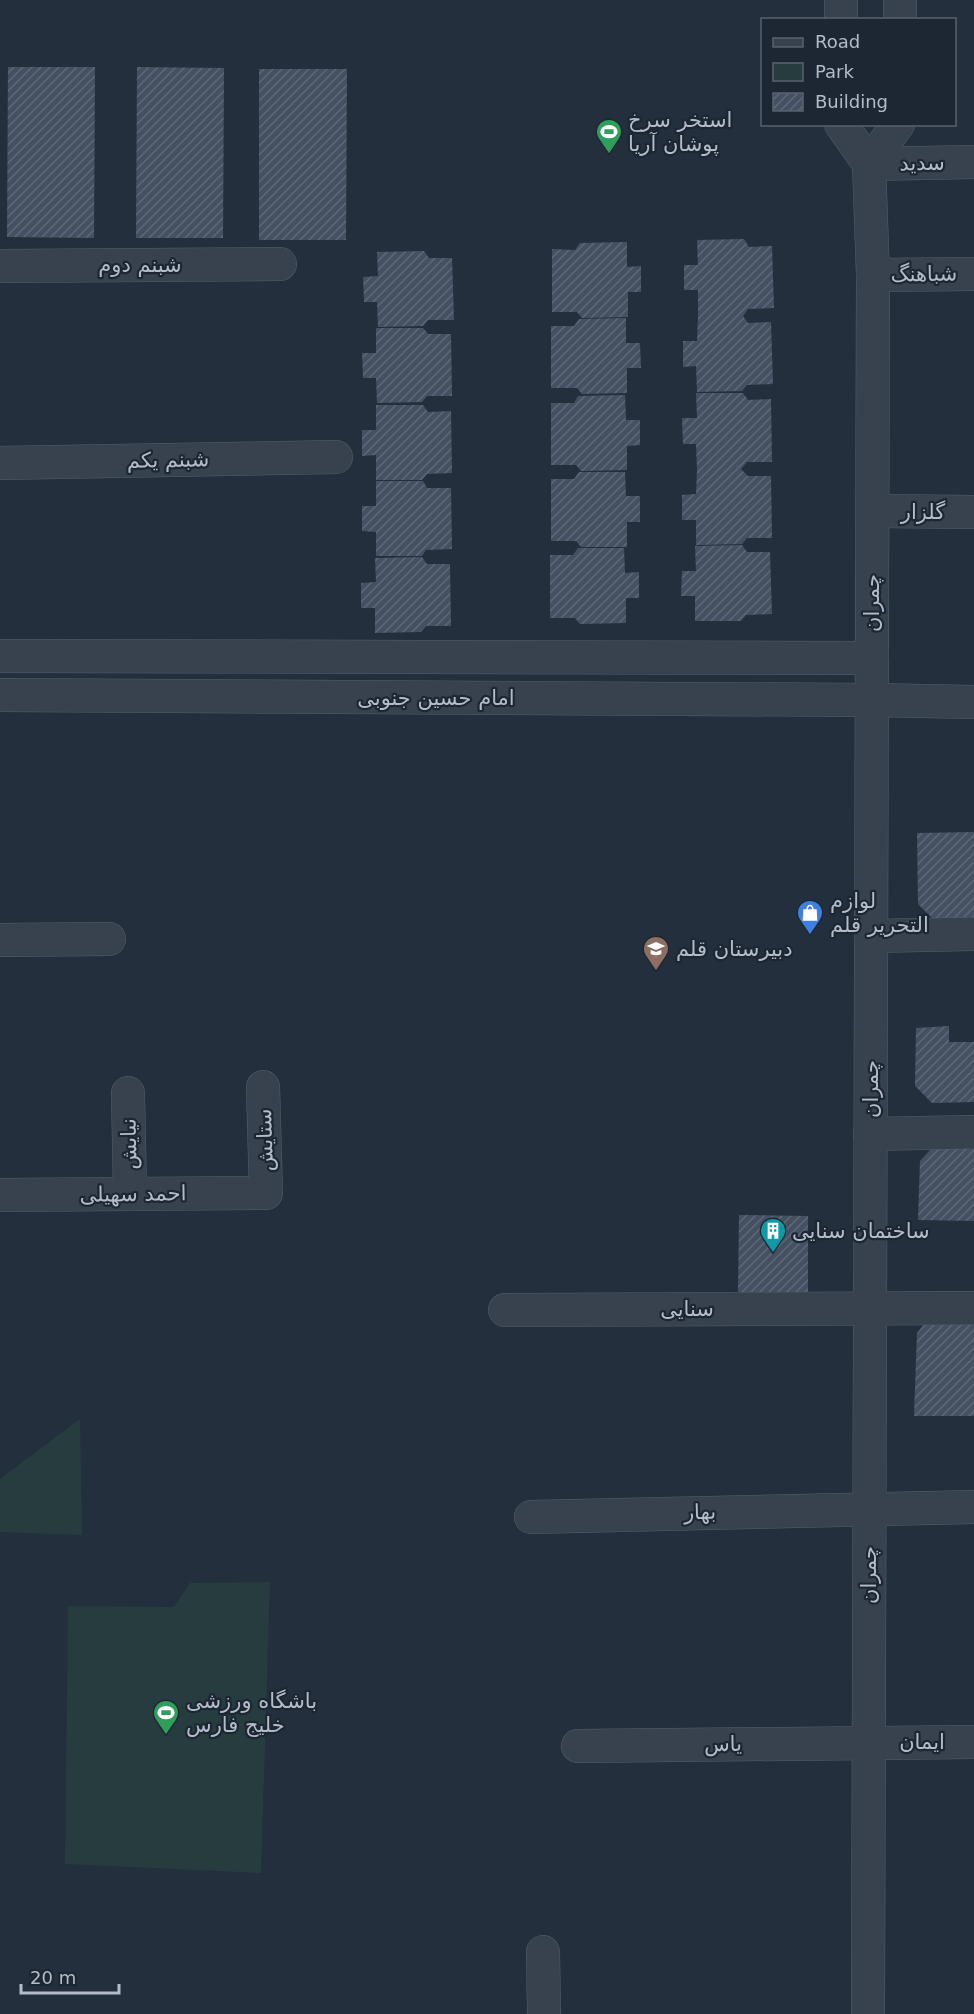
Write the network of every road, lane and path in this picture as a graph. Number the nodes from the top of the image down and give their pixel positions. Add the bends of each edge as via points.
1 (841, 0) edge
2 (900, 0) edge
3 (841, 18) edge
4 (900, 18) edge
5 (842, 126) edge
6 (897, 126) edge
7 (974, 162) edge
8 (869, 164) junction
9 (280, 264) dead end
10 (0, 266) edge
11 (974, 273) edge
12 (873, 275) junction
13 (336, 457) dead end
14 (0, 463) edge
15 (873, 512) junction
16 (974, 512) edge
17 (0, 656) edge
18 (872, 658) junction
19 (0, 695) edge
20 (872, 700) junction
21 (974, 702) edge
22 (974, 934) edge
23 (871, 936) junction
24 (109, 939) dead end
25 (0, 940) edge
26 (263, 1087) dead end
27 (128, 1093) dead end
28 (974, 1132) edge
29 (870, 1134) junction
30 (266, 1193) joint
31 (130, 1194) junction
32 (0, 1196) edge
33 (870, 1307) junction
34 (974, 1308) edge
35 (505, 1310) dead end
36 (869, 1507) junction
37 (974, 1507) edge
38 (531, 1517) dead end
39 (869, 1742) junction
40 (974, 1742) edge
41 (578, 1746) dead end
42 (543, 1952) dead end
43 (544, 2014) edge
44 (868, 2014) edge

1 - 3 street
2 - 4 street
5 - 8 street
6 - 8 street
7 - 8 street, سدید
8 - 12 street, چمران
9 - 10 street, شبنم دوم
11 - 12 street, شباهنگ
12 - 15 street, چمران
13 - 14 street, شبنم یکم
15 - 16 street, گلزار
15 - 18 street, چمران
17 - 18 street, امام حسین جنوبی
18 - 20 street, چمران
19 - 20 street, امام حسین جنوبی
20 - 21 street, امام حسین جنوبی
20 - 23 street, چمران
22 - 23 street
23 - 29 street, چمران
24 - 25 street
26 - 30 street, ستایش
27 - 31 street, نیایش
28 - 29 street
29 - 33 street, چمران
30 - 31 street, احمد سهیلی
31 - 32 street, احمد سهیلی
33 - 34 street, سنایی
33 - 35 street, سنایی
33 - 36 street, چمران
36 - 37 street, بهار
36 - 38 street, بهار
36 - 39 street, چمران
39 - 40 street, ایمان
39 - 41 street, یاس
39 - 44 street, چمران
42 - 43 street

